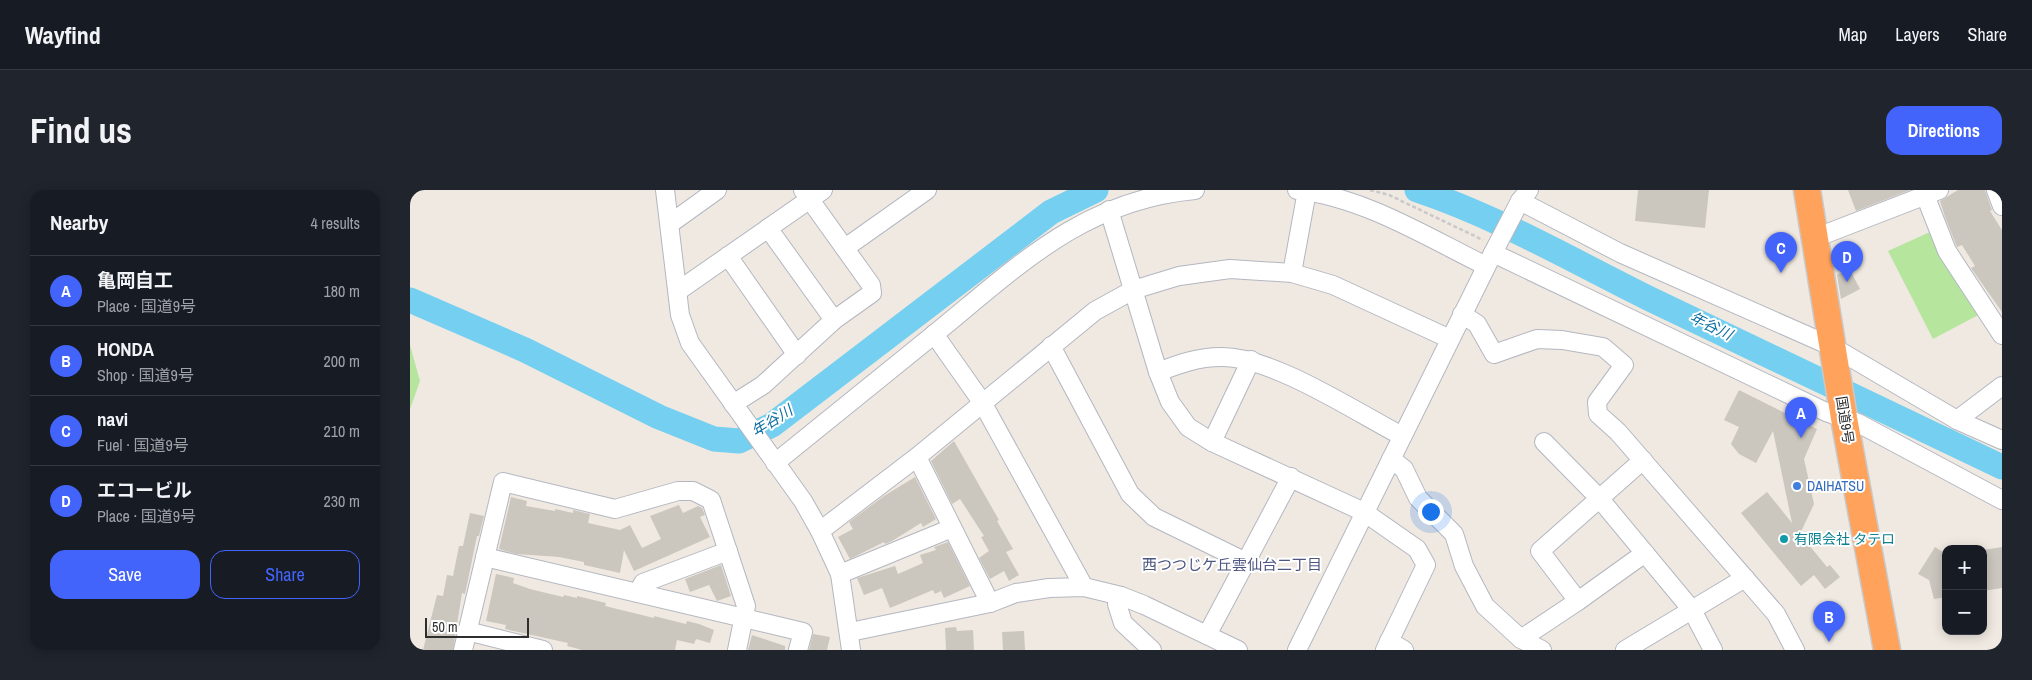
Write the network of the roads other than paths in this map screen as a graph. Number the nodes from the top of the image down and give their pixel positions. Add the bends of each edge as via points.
1 (665, 190) edge
2 (717, 190) edge
3 (1195, 190) edge
4 (1302, 190) edge
5 (1806, 190) edge
6 (1996, 190) edge
7 (921, 192) edge
8 (1929, 192) edge
9 (812, 193) edge
10 (1522, 200) edge
11 (2002, 206) edge
12 (1109, 210) junction
13 (671, 223) junction
14 (768, 228) junction
15 (1815, 238) junction
16 (845, 248) junction
17 (1493, 252) junction
18 (728, 256) junction
19 (1292, 273) junction
20 (1133, 290) junction
21 (678, 291) junction
22 (1462, 314) junction
23 (834, 320) junction
24 (934, 334) junction
25 (2002, 335) edge
26 (1450, 339) junction
27 (1051, 346) junction
28 (1834, 352) junction
29 (797, 355) junction
30 (1251, 360) junction
31 (1158, 372) junction
32 (2002, 386) edge
33 (982, 402) junction
34 (735, 407) junction
35 (1844, 415) junction
36 (1957, 420) junction
37 (1402, 436) junction
38 (2002, 440) edge
39 (1212, 442) junction
40 (1544, 442) dead end
41 (770, 456) junction
42 (917, 457) junction
43 (1391, 459) junction
44 (1643, 460) junction
45 (1291, 477) junction
46 (1599, 498) junction
47 (2002, 500) edge
48 (1364, 512) junction
49 (952, 528) junction
50 (820, 531) junction
51 (728, 550) junction
52 (1645, 553) junction
53 (485, 557) junction
54 (1246, 562) junction
55 (840, 574) junction
56 (1745, 578) junction
57 (1084, 587) junction
58 (638, 594) junction
59 (1121, 596) junction
60 (1578, 601) junction
61 (990, 602) junction
62 (1692, 610) junction
63 (744, 618) junction
64 (467, 631) junction
65 (850, 632) junction
66 (1207, 635) junction
67 (1521, 639) junction
68 (1392, 647) edge
69 (463, 650) edge
70 (543, 650) edge
71 (737, 650) edge
72 (798, 650) edge
73 (851, 650) edge
74 (1152, 650) edge
75 (1238, 650) edge
76 (1297, 650) edge
77 (1542, 650) edge
78 (1625, 650) edge
79 (1713, 650) edge
80 (1795, 650) edge
81 (1887, 650) edge

1 - 13 street
2 - 13 street
3 - 12 street
4 - 17 street via 1354,204
4 - 19 street
5 - 15 highway, 国道9号
6 - 11 street
7 - 16 street
8 - 15 street
8 - 25 street via 1948,251
9 - 14 street
9 - 16 street
10 - 17 street
10 - 28 street via 1620,253
12 - 20 street
12 - 24 street via 1046,244
13 - 21 street
14 - 18 street
14 - 23 street
15 - 28 highway, 国道9号
16 - 23 street via 871,285 872,293
17 - 22 street
17 - 35 street via 1826,412
18 - 21 street
18 - 29 street
19 - 20 street via 1230,268 1179,276
19 - 26 street via 1333,286
20 - 27 street via 1095,311
20 - 31 street
21 - 34 street via 680,315 690,342
22 - 26 street
22 - 44 street via 1477,324 1494,354 1537,339 1603,347 1624,365 1597,402 1598,414
23 - 29 street
24 - 33 street
24 - 41 street
26 - 37 street
27 - 33 street
27 - 54 street via 1130,494 1154,517
28 - 35 highway, 国道9号
28 - 36 street
29 - 34 street
30 - 31 street via 1221,356 1188,360
30 - 37 street via 1293,378
30 - 39 street
31 - 39 street via 1170,402 1188,427
32 - 36 street
33 - 42 street
33 - 57 street
34 - 41 street
35 - 47 street
35 - 81 highway, 国道9号
36 - 38 street
37 - 43 street
39 - 45 street
40 - 46 street
41 - 50 street
42 - 49 street
42 - 50 street
43 - 48 street
43 - 67 street via 1404,469 1418,498 1454,534 1464,566 1485,606
44 - 46 street
44 - 56 street
45 - 48 street
45 - 54 street
46 - 52 street
46 - 60 street via 1540,551
48 - 68 street via 1417,549 1426,565
48 - 76 street
49 - 55 street
49 - 61 street
50 - 55 street
51 - 53 street via 711,500 692,492 678,491 616,509 503,482
51 - 58 street via 643,583
51 - 63 street via 746,606
52 - 60 street
52 - 62 street
53 - 58 street
53 - 64 street
54 - 66 street
55 - 65 street
56 - 62 street
56 - 80 street via 1776,614
57 - 59 street
57 - 61 street via 1016,592
58 - 63 street
59 - 66 street
59 - 74 street via 1116,604 1123,623
60 - 67 street
61 - 65 street
62 - 78 street
62 - 79 street
63 - 71 street
63 - 72 street via 803,632
64 - 69 street
64 - 70 street
65 - 73 street
66 - 75 street
67 - 77 street

